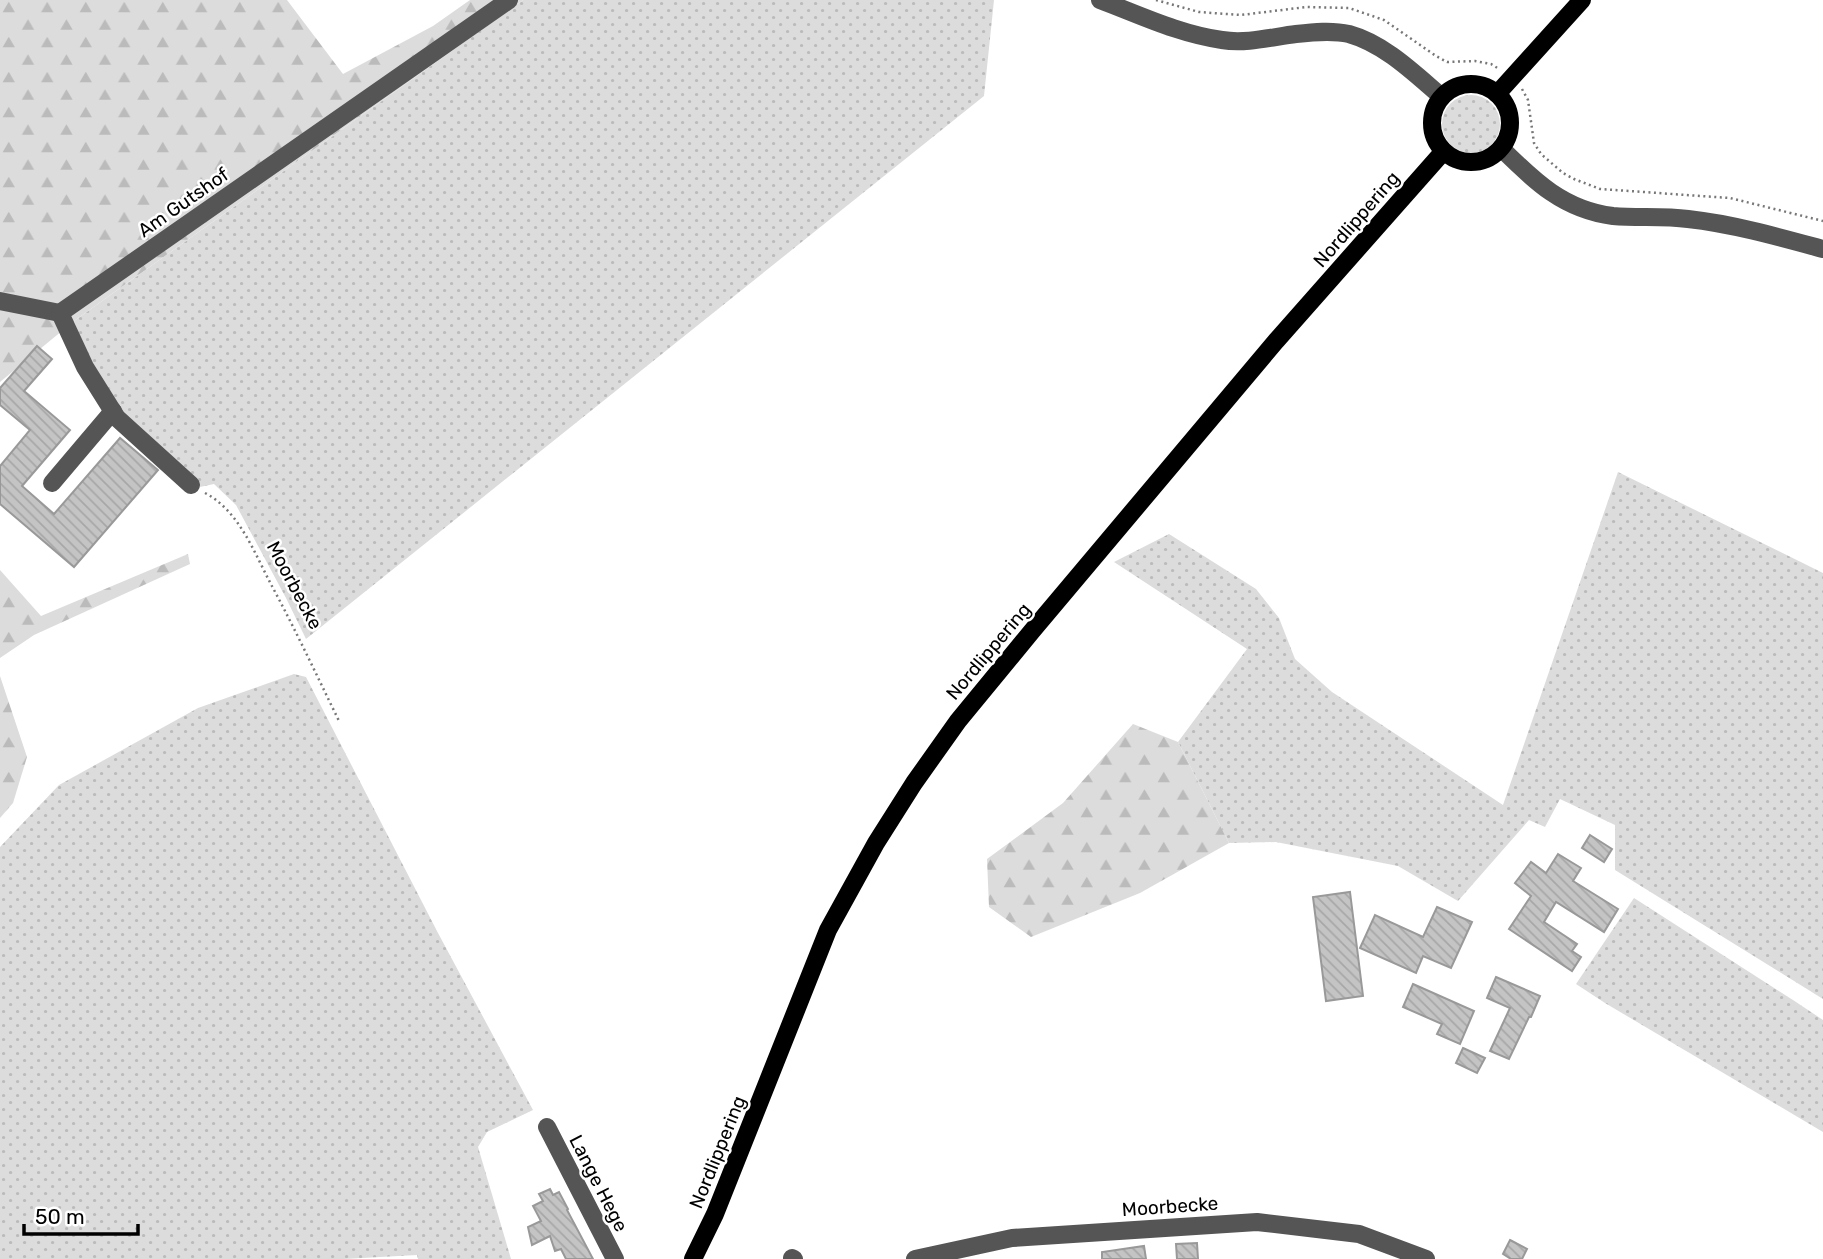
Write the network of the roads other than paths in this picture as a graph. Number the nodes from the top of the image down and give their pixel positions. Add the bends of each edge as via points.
1 (509, 0) edge
2 (1100, 0) edge
3 (1582, 0) edge
4 (1497, 94) junction
5 (1442, 97) junction
6 (1502, 148) junction
7 (1443, 152) junction
8 (1823, 249) edge
9 (0, 300) edge
10 (60, 313) junction
11 (113, 411) junction
12 (52, 483) dead end
13 (191, 485) road end
14 (547, 1127) dead end
15 (615, 1259) edge
16 (693, 1259) edge
17 (915, 1259) edge
18 (1426, 1259) edge

1 - 10 street, Am Gutshof
2 - 5 street via 1185,32 1224,41 1348,34 1387,52
3 - 4 main road
4 - 5 main road via 1478,85 1465,85
4 - 6 main road via 1510,122
5 - 7 main road via 1435,107 1432,131
6 - 7 main road via 1480,162 1467,163
6 - 8 street via 1534,180 1581,209 1688,219
7 - 16 main road, Nordlippering via 1276,341 1041,620 914,783 828,930
9 - 10 street
10 - 11 street via 85,367
11 - 12 street
11 - 13 street
14 - 15 street, Lange Hege
17 - 18 street, Moorbecke via 1012,1238 1257,1222 1359,1234

